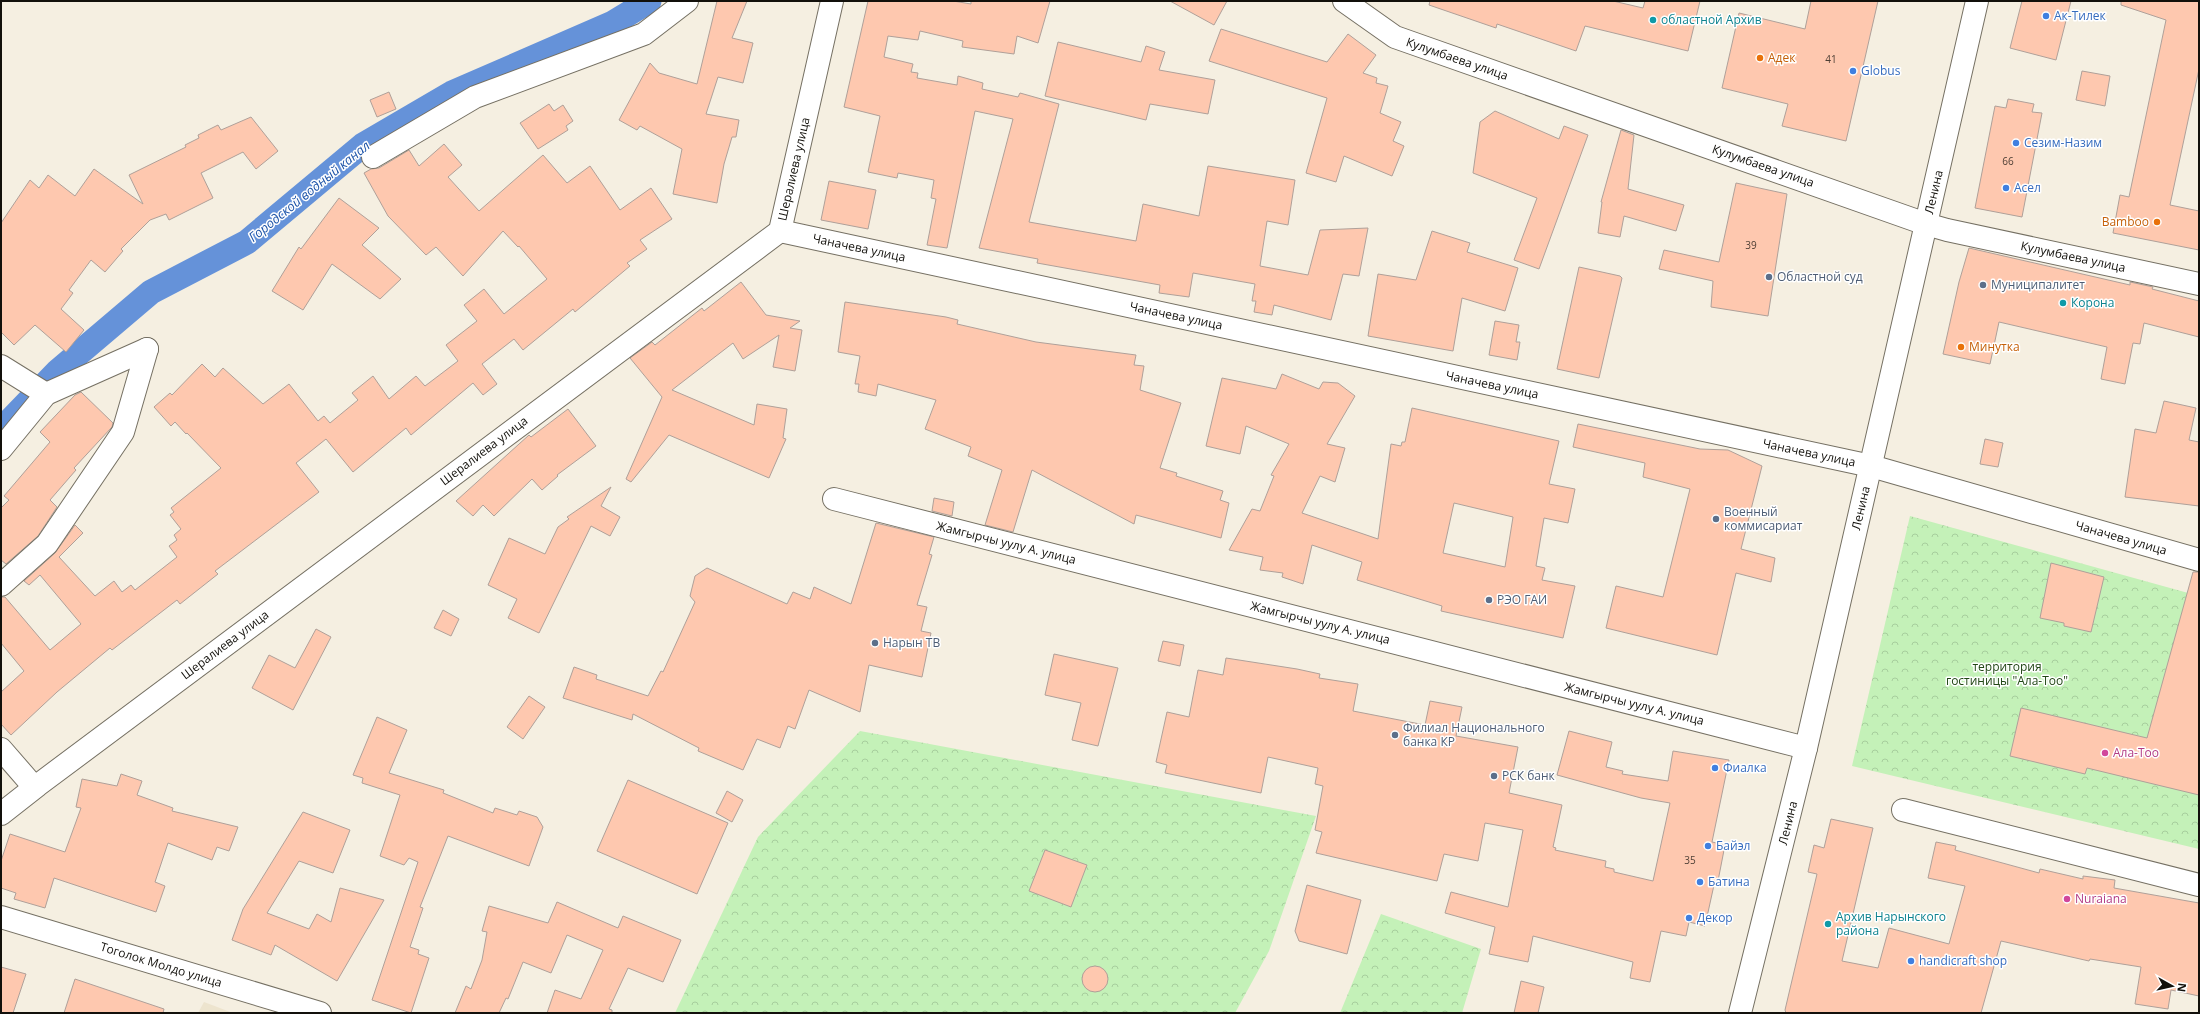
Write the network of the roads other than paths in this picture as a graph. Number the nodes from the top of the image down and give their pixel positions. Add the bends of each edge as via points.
1 (687, 1) edge
2 (832, 1) edge
3 (1344, 1) edge
4 (1977, 1) edge
5 (373, 157) dead end
6 (1926, 224) junction
7 (780, 231) junction
8 (2199, 284) edge
9 (1, 366) edge
10 (46, 394) junction
11 (1, 449) edge
12 (1871, 466) junction
13 (834, 499) dead end
14 (2199, 560) edge
15 (1, 585) edge
16 (1806, 748) junction
17 (1, 749) edge
18 (34, 788) junction
19 (1903, 810) dead end
20 (1, 814) edge
21 (2199, 885) edge
22 (1, 917) edge
23 (320, 1013) edge
24 (1740, 1013) edge

1 - 5 street via 644,34 475,97
2 - 7 street, Шералиева улица
3 - 6 street, Кулумбаева улица via 1395,37
4 - 6 street, Ленина
6 - 8 street, Кулумбаева улица
6 - 12 street, Ленина
7 - 12 street, Чаначева улица
7 - 18 street, Шералиева улица
9 - 10 street
10 - 11 street
10 - 15 street via 146,349 123,432 47,544
12 - 14 street, Чаначева улица
12 - 16 street, Ленина
13 - 16 street, Жамгырчы уулу А. улица
16 - 24 street, Ленина
17 - 18 street
18 - 20 street, Шералиева улица
19 - 21 street
22 - 23 street, Тоголок Молдо улица

